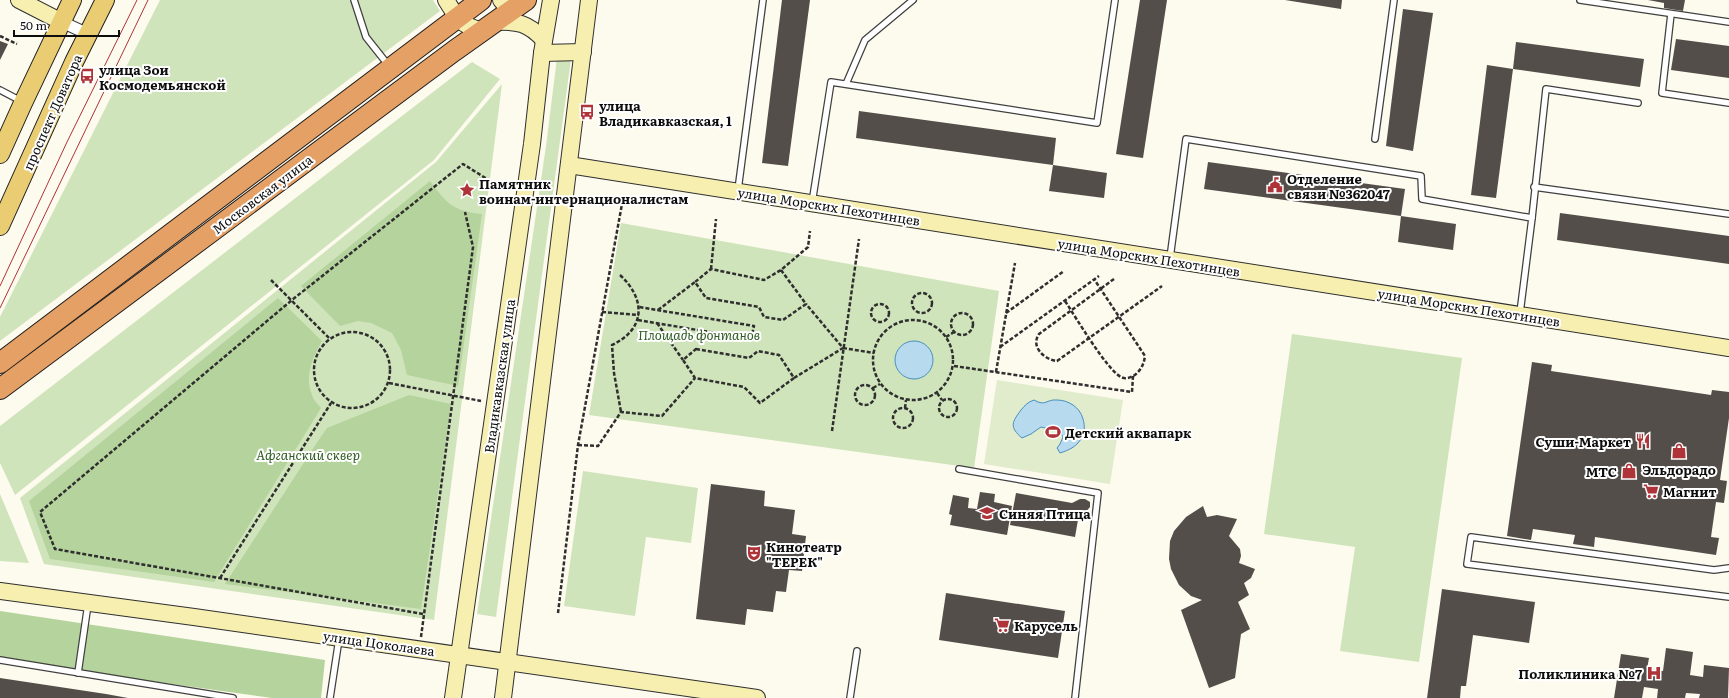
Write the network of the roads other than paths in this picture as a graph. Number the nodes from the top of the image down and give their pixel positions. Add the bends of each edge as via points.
1 (19, 0) edge
2 (72, 0) edge
3 (105, 0) edge
4 (354, 0) edge
5 (446, 0) edge
6 (481, 0) edge
7 (551, 0) edge
8 (589, 0) edge
9 (763, 0) edge
10 (914, 0) edge
11 (1115, 0) edge
12 (1394, 0) edge
13 (1580, 0) edge
14 (503, 13) edge
15 (1671, 14) junction
16 (457, 18) junction
17 (62, 22) junction
18 (1729, 22) edge
19 (88, 34) junction
20 (543, 46) junction
21 (583, 52) junction
22 (391, 69) junction
23 (846, 84) junction
24 (0, 90) edge
25 (23, 103) junction
26 (1638, 103) dead end
27 (1729, 103) edge
28 (1374, 139) dead end
29 (0, 154) edge
30 (569, 165) junction
31 (1534, 187) junction
32 (738, 192) junction
33 (812, 204) junction
34 (1729, 214) edge
35 (1532, 218) junction
36 (0, 226) edge
37 (1170, 260) junction
38 (1520, 315) junction
39 (1729, 348) edge
40 (0, 363) edge
41 (0, 389) edge
42 (958, 469) dead end
43 (1729, 568) edge
44 (0, 591) edge
45 (1729, 597) edge
46 (88, 603) junction
47 (340, 637) junction
48 (857, 651) dead end
49 (460, 655) junction
50 (0, 660) edge
51 (508, 663) junction
52 (78, 673) junction
53 (233, 698) edge
54 (330, 698) edge
55 (453, 698) edge
56 (503, 698) edge
57 (757, 698) edge
58 (850, 698) edge
59 (1075, 698) edge

1 - 17 street
2 - 17 main road
3 - 19 main road, проспект Доватора
4 - 22 lane via 366,37
5 - 16 street
6 - 16 highway, Московская улица
7 - 20 street, Владикавказская улица
8 - 21 street
9 - 32 lane
10 - 23 lane via 865,40
11 - 23 lane via 1097,123
12 - 28 lane
13 - 15 lane
14 - 16 street via 467,26
14 - 20 street via 535,30
14 - 41 highway, Московская улица
15 - 18 lane
15 - 27 lane via 1662,93
16 - 22 highway, Московская улица
17 - 19 street
17 - 25 main road
19 - 36 main road, проспект Доватора
20 - 21 street
20 - 49 street, Владикавказская улица via 532,144
21 - 30 street
22 - 40 highway, Московская улица
23 - 33 lane via 831,82
24 - 25 lane
25 - 29 main road
26 - 31 lane via 1546,89
30 - 32 street, улица Морских Пехотинцев
30 - 51 street
31 - 34 lane
31 - 35 lane
32 - 33 street, улица Морских Пехотинцев
33 - 37 street, улица Морских Пехотинцев
35 - 37 lane via 1422,199 1421,176 1186,139
35 - 38 lane
37 - 38 street, улица Морских Пехотинцев
38 - 39 street, улица Морских Пехотинцев
42 - 59 lane via 1098,492
43 - 45 lane via 1714,570 1471,537 1467,564
44 - 46 street, улица Цоколаева
46 - 47 street, улица Цоколаева
46 - 52 lane
47 - 49 street, улица Цоколаева
47 - 54 lane
48 - 58 lane
49 - 51 street, улица Цоколаева
49 - 55 street, Владикавказская улица
50 - 52 lane
51 - 56 street
51 - 57 street, улица Цоколаева
52 - 53 lane

